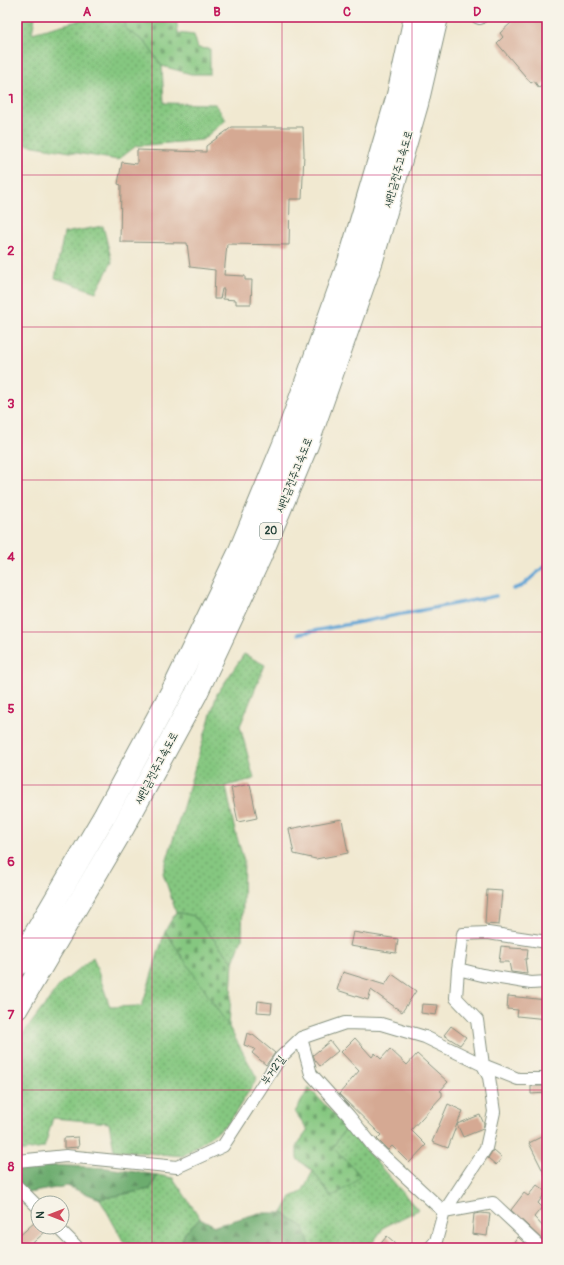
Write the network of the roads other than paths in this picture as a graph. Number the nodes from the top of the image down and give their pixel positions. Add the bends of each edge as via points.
1 (415, 17) edge
2 (437, 17) edge
3 (547, 942) edge
4 (17, 965) edge
5 (458, 969) junction
6 (547, 982) edge
7 (17, 1008) edge
8 (300, 1038) junction
9 (483, 1064) junction
10 (547, 1079) edge
11 (17, 1160) edge
12 (17, 1186) edge
13 (30, 1200) edge
14 (444, 1212) junction
15 (65, 1235) edge
16 (78, 1248) edge
17 (430, 1248) edge
18 (541, 1248) edge

1 - 4 highway, 새만금전주고속도로 / 20 via 398,95 349,262 284,444 239,553 175,686 113,802
2 - 7 highway, 새만금전주고속도로 / 20 via 417,104 372,260 307,445 260,557 196,694 123,828
3 - 5 street via 488,933 463,934
5 - 6 street via 531,984
5 - 9 street via 456,998 477,1020
8 - 9 street, 부거2길 via 345,1023 381,1024 425,1037
8 - 11 street, 부거2길 via 280,1058 223,1146 177,1167 66,1156
8 - 14 street via 311,1074 374,1146
9 - 10 street, 부거2길 via 518,1079
9 - 14 street via 490,1077 494,1112 486,1148
12 - 13 street
14 - 17 street via 436,1241
14 - 18 street via 493,1203
15 - 16 street

